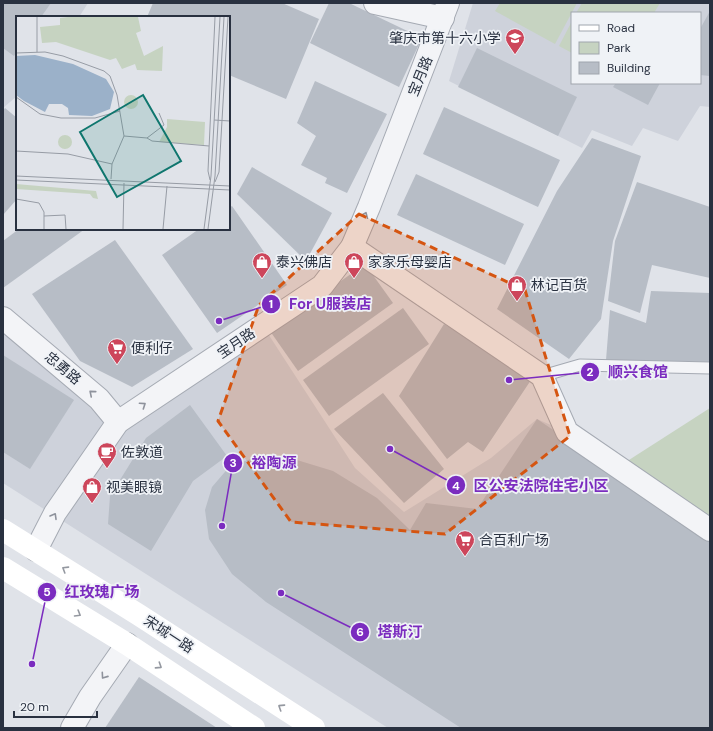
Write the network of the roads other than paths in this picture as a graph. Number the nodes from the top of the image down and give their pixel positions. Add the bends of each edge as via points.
1 (375, 3) edge
2 (446, 11) edge
3 (352, 247) junction
4 (3, 318) edge
5 (710, 368) edge
6 (542, 376) junction
7 (118, 422) junction
8 (3, 530) edge
9 (710, 530) edge
10 (36, 550) junction
11 (3, 568) edge
12 (126, 644) junction
13 (72, 728) edge
14 (254, 728) edge
15 (314, 728) edge

1 - 2 street
3 -> 2 street, 宝月路
3 - 6 street
7 -> 3 street, 宝月路 via 322,286
7 -> 4 street, 忠勇路 via 99,399
5 - 6 lane via 580,365
6 - 9 street via 567,432
10 -> 7 street, 宝月路 via 55,513
8 - 10 main road, 宋城一路
15 -> 10 main road, 宋城一路
11 -> 12 main road
12 -> 13 street
12 -> 14 main road

